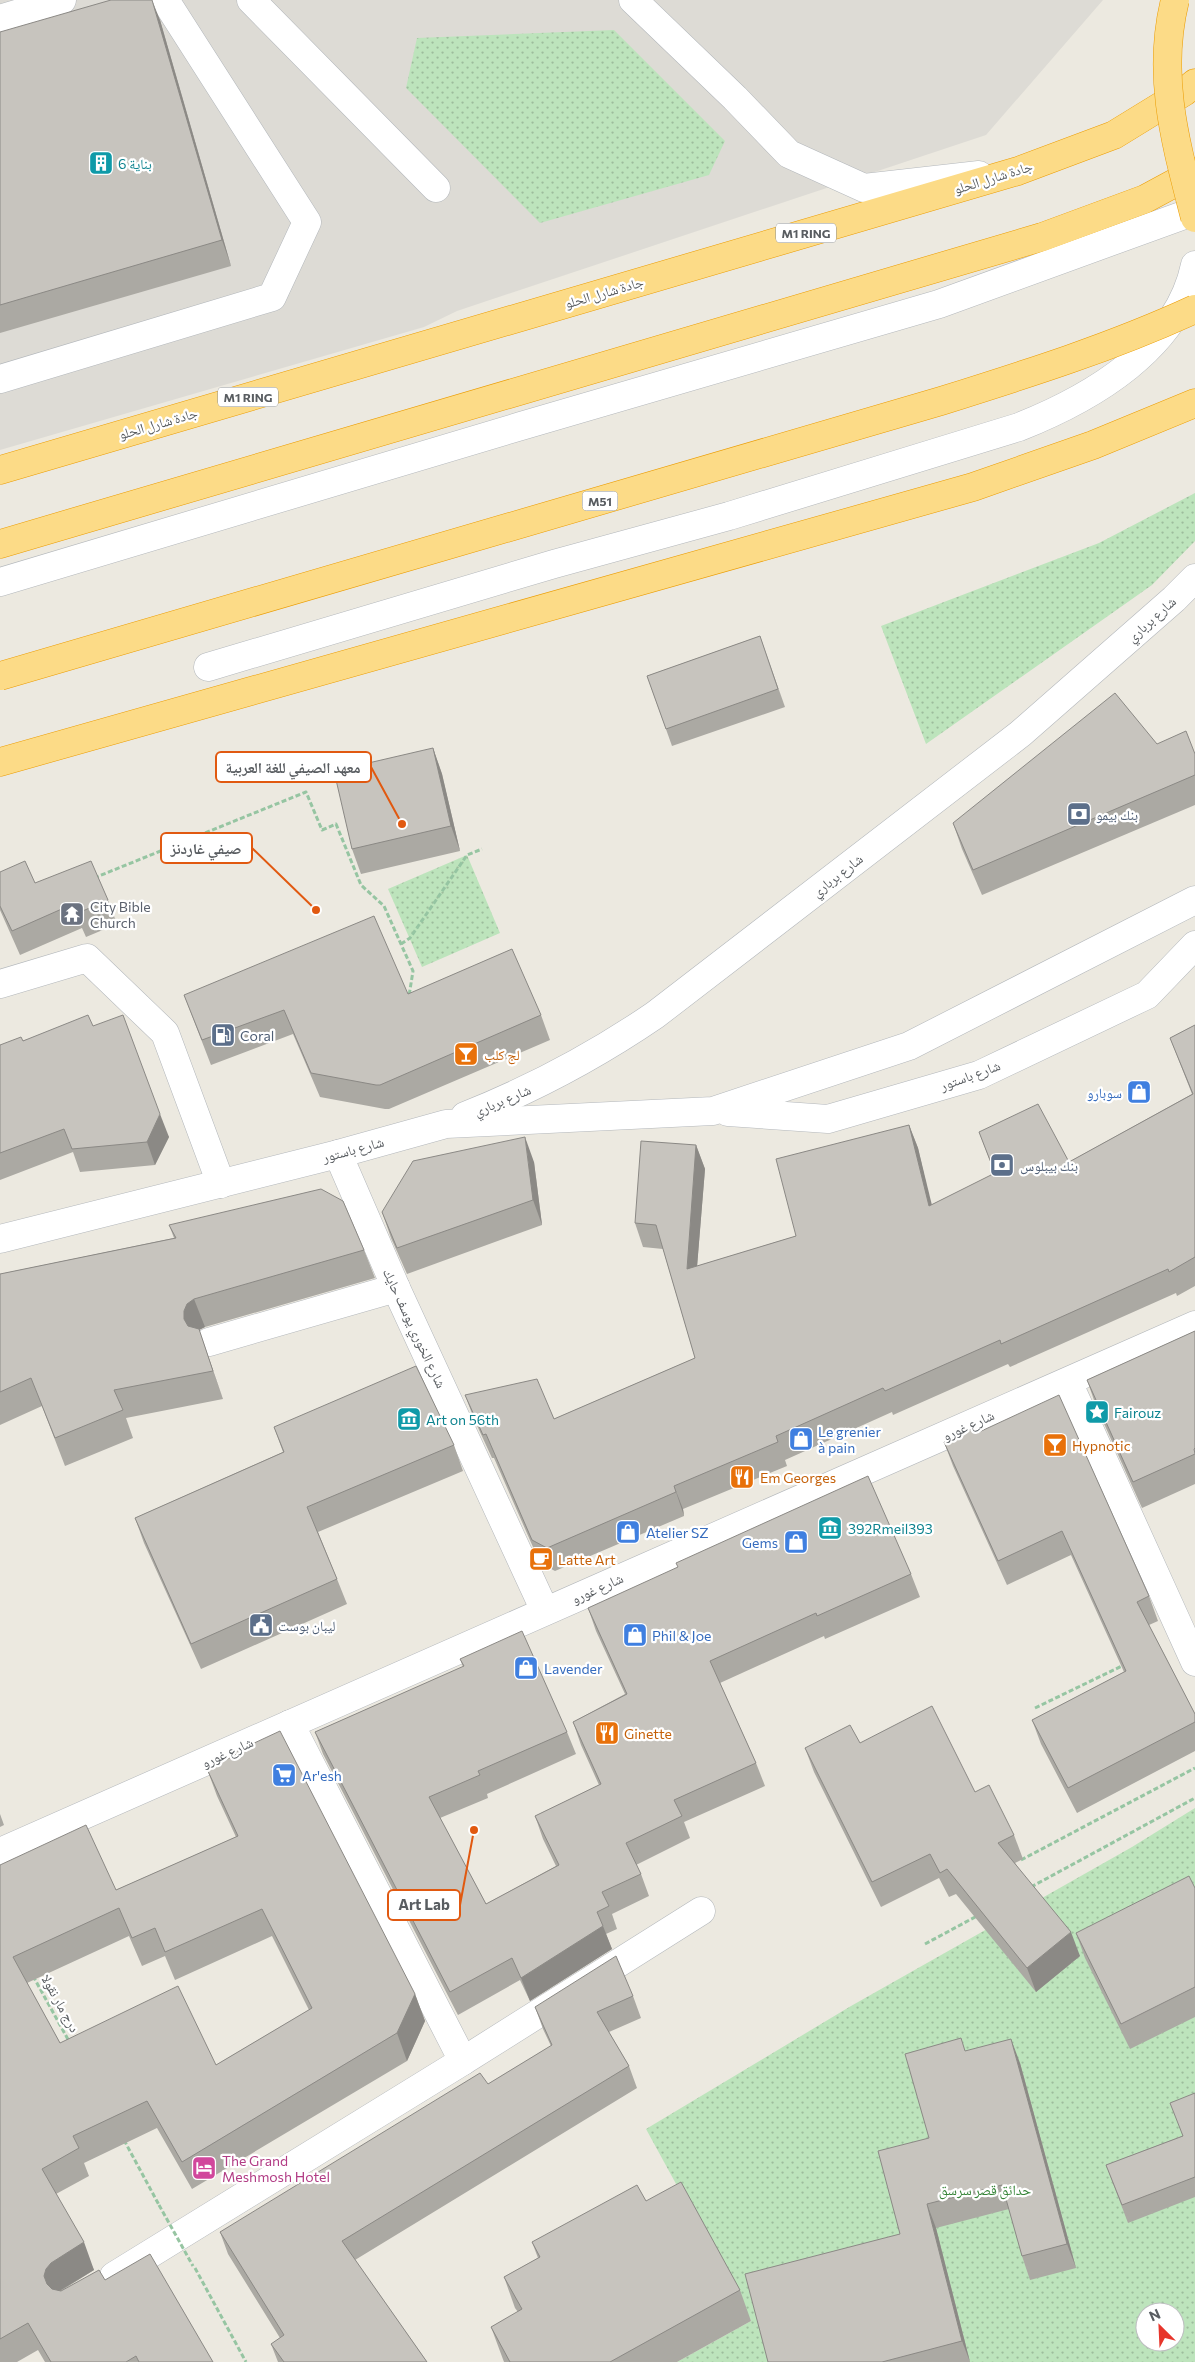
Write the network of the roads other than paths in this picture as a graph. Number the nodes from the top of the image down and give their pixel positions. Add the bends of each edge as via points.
1 (62, 0) edge
2 (164, 0) edge
3 (251, 0) edge
4 (633, 0) edge
5 (1175, 0) edge
6 (0, 18) edge
7 (1195, 83) edge
8 (1018, 171) junction
9 (1195, 172) edge
10 (436, 188) dead end
11 (1195, 211) edge
12 (1195, 218) edge
13 (1195, 265) edge
14 (1195, 309) edge
15 (0, 379) edge
16 (1195, 403) edge
17 (0, 470) edge
18 (0, 544) edge
19 (1195, 578) edge
20 (0, 582) edge
21 (208, 667) dead end
22 (0, 676) edge
23 (7, 761) edge
24 (1195, 900) edge
25 (1195, 945) edge
26 (0, 984) edge
27 (713, 1111) junction
28 (446, 1124) junction
29 (338, 1154) junction
30 (221, 1184) junction
31 (0, 1239) edge
32 (396, 1288) junction
33 (1195, 1324) edge
34 (209, 1342) dead end
35 (1068, 1382) junction
36 (545, 1611) junction
37 (1195, 1662) edge
38 (290, 1724) junction
39 (0, 1852) edge
40 (702, 1911) dead end
41 (463, 2061) junction
42 (94, 2288) edge

1 - 6 street
2 - 15 street via 307,222 272,297
3 - 10 street
4 - 8 street via 789,154 864,188
5 - 12 highway, bridge via 1169,24 1169,99 1173,133
7 - 8 highway, جادة شارل الحلو / M1 RING via 1114,135
8 - 17 highway, جادة شارل الحلو / M1 RING
9 - 18 highway via 1145,199 1042,236
11 - 20 street via 939,304
13 - 21 street via 1181,306 1134,361 1088,394 1019,427 729,516 554,564
14 - 22 highway, M51, bridge via 1148,331 940,402
16 - 23 highway via 1093,445 973,486
19 - 28 street, شارع برباري via 1020,734 654,1015 545,1082
24 - 27 street, شارع باستور via 909,1046
25 - 27 street, شارع باستور via 1147,995 979,1075 828,1119
26 - 30 street via 87,958 164,1033
27 - 28 street, شارع باستور
28 - 29 street, شارع باستور
29 - 30 street, شارع باستور
29 - 32 street, شارع الخوري يوسف حايك
30 - 31 street, شارع باستور
32 - 34 street
32 - 36 street, شارع الخوري يوسف حايك
33 - 35 street, شارع غورو
35 - 36 street, شارع غورو
35 - 37 street
36 - 38 street, شارع غورو
38 - 39 street, شارع غورو
38 - 41 street
40 - 41 street
41 - 42 street

